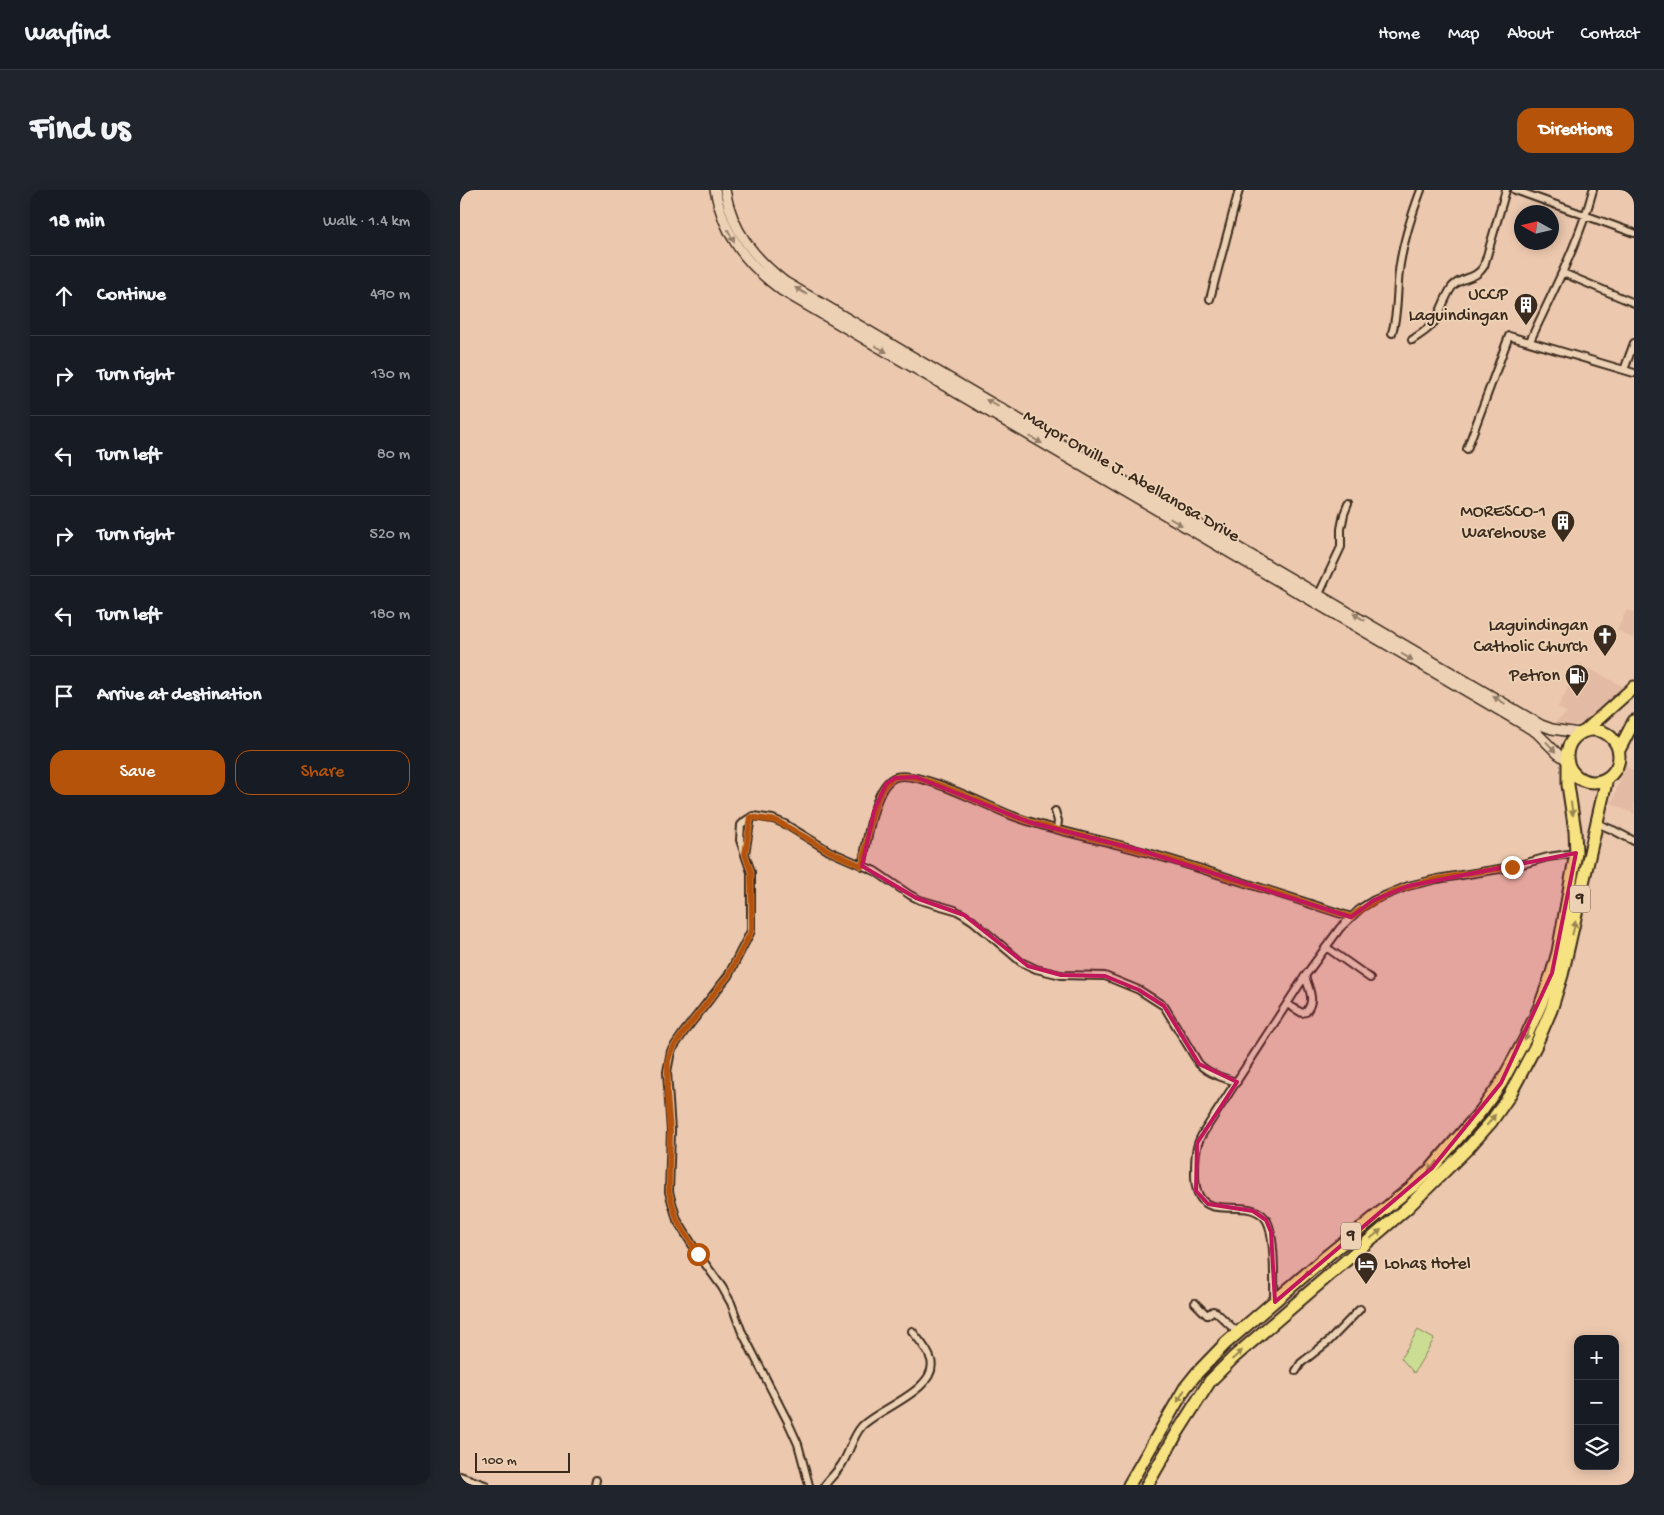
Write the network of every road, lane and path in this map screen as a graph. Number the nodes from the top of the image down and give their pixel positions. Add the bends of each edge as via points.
1 (715, 190) edge
2 (725, 190) edge
3 (1239, 190) edge
4 (1421, 190) edge
5 (1506, 190) edge
6 (1515, 190) edge
7 (1593, 190) edge
8 (727, 216) junction
9 (1587, 216) junction
10 (1634, 233) edge
11 (1564, 273) junction
12 (1210, 299) dead end
13 (1634, 303) edge
14 (1392, 333) dead end
15 (1412, 340) dead end
16 (1530, 341) junction
17 (1634, 343) edge
18 (1624, 370) junction
19 (1634, 372) edge
20 (1466, 449) dead end
21 (1348, 504) dead end
22 (1319, 594) junction
23 (1634, 687) edge
24 (1634, 722) edge
25 (1583, 732) junction
26 (1618, 750) junction
27 (1567, 763) junction
28 (1607, 778) junction
29 (1055, 811) dead end
30 (1596, 824) junction
31 (1057, 829) junction
32 (1634, 841) edge
33 (1576, 852) junction
34 (862, 866) junction
35 (1570, 890) junction
36 (1582, 892) junction
37 (1351, 917) junction
38 (1326, 947) junction
39 (1305, 976) junction
40 (1370, 978) dead end
41 (1287, 1004) junction
42 (1545, 1008) junction
43 (1237, 1082) junction
44 (1274, 1302) junction
45 (1195, 1303) dead end
46 (1360, 1309) dead end
47 (912, 1331) dead end
48 (1238, 1333) junction
49 (1296, 1371) dead end
50 (1197, 1373) junction
51 (1210, 1381) junction
52 (460, 1476) edge
53 (485, 1485) edge
54 (809, 1485) edge
55 (825, 1485) edge
56 (1129, 1485) edge
57 (1147, 1485) edge

1 - 8 main road, Mayor Orville J. Abellanosa Drive
2 - 8 main road, Mayor Orville J. Abellanosa Drive
3 - 12 street
4 - 14 street via 1401,259
5 - 15 street via 1484,266 1475,276 1452,287 1436,320
6 - 9 street
7 - 9 street
22 -> 8 main road, Mayor Orville J. Abellanosa Drive via 784,282 752,252
8 -> 27 main road, Mayor Orville J. Abellanosa Drive via 732,239 745,259 781,290 1536,732
9 - 10 street
9 - 11 street
11 - 13 street
11 - 16 street
16 - 18 street
16 - 20 street via 1512,335 1508,337
17 - 18 street
18 - 19 street
21 - 22 street via 1341,529 1341,547
25 -> 22 main road, Mayor Orville J. Abellanosa Drive via 1541,725
23 - 25 highway, 9
24 - 26 highway, 9
25 - 26 highway via 1600,730 1606,733
25 - 27 highway, 9 via 1574,737 1568,748
26 - 28 highway, 9 via 1616,769
27 - 28 highway via 1574,775 1585,781
27 -> 33 highway, 9
28 - 30 highway, 9
29 - 31 street
30 - 32 street
30 - 36 highway, 9
31 - 34 street via 1012,816 923,779 894,778 880,792
31 - 37 street via 1143,851
33 - 35 highway, 9
33 - 37 street via 1408,886 1374,900
34 - 43 street via 916,898 964,915 1028,966 1061,975 1106,976 1139,990 1164,1006 1199,1064 1209,1072
34 - 54 street via 777,821 751,817 743,823 740,840 751,872 752,929 728,976 684,1032 668,1061 669,1192 677,1220 731,1303 741,1330 798,1444
35 - 36 highway
35 - 42 highway, 9
42 -> 36 highway, 9 via 1569,952
37 - 38 street
38 - 39 street
38 - 40 street
39 - 41 street
39 - 41 street via 1312,1001 1310,1007 1302,1013
41 - 43 street
42 -> 44 highway, 9 via 1501,1083 1432,1168
51 -> 42 highway, 9 via 1408,1207 1468,1148 1491,1122 1524,1070
43 - 44 street via 1198,1144 1196,1191 1208,1204 1253,1211 1266,1220 1271,1232
44 - 48 highway, 9
45 - 48 street via 1207,1314 1216,1312
46 - 49 street
47 - 55 street via 931,1359 929,1378 861,1428 842,1464
48 - 50 highway, 9
50 - 51 highway
50 -> 56 highway, 9
51 - 57 highway, 9
52 - 53 street

